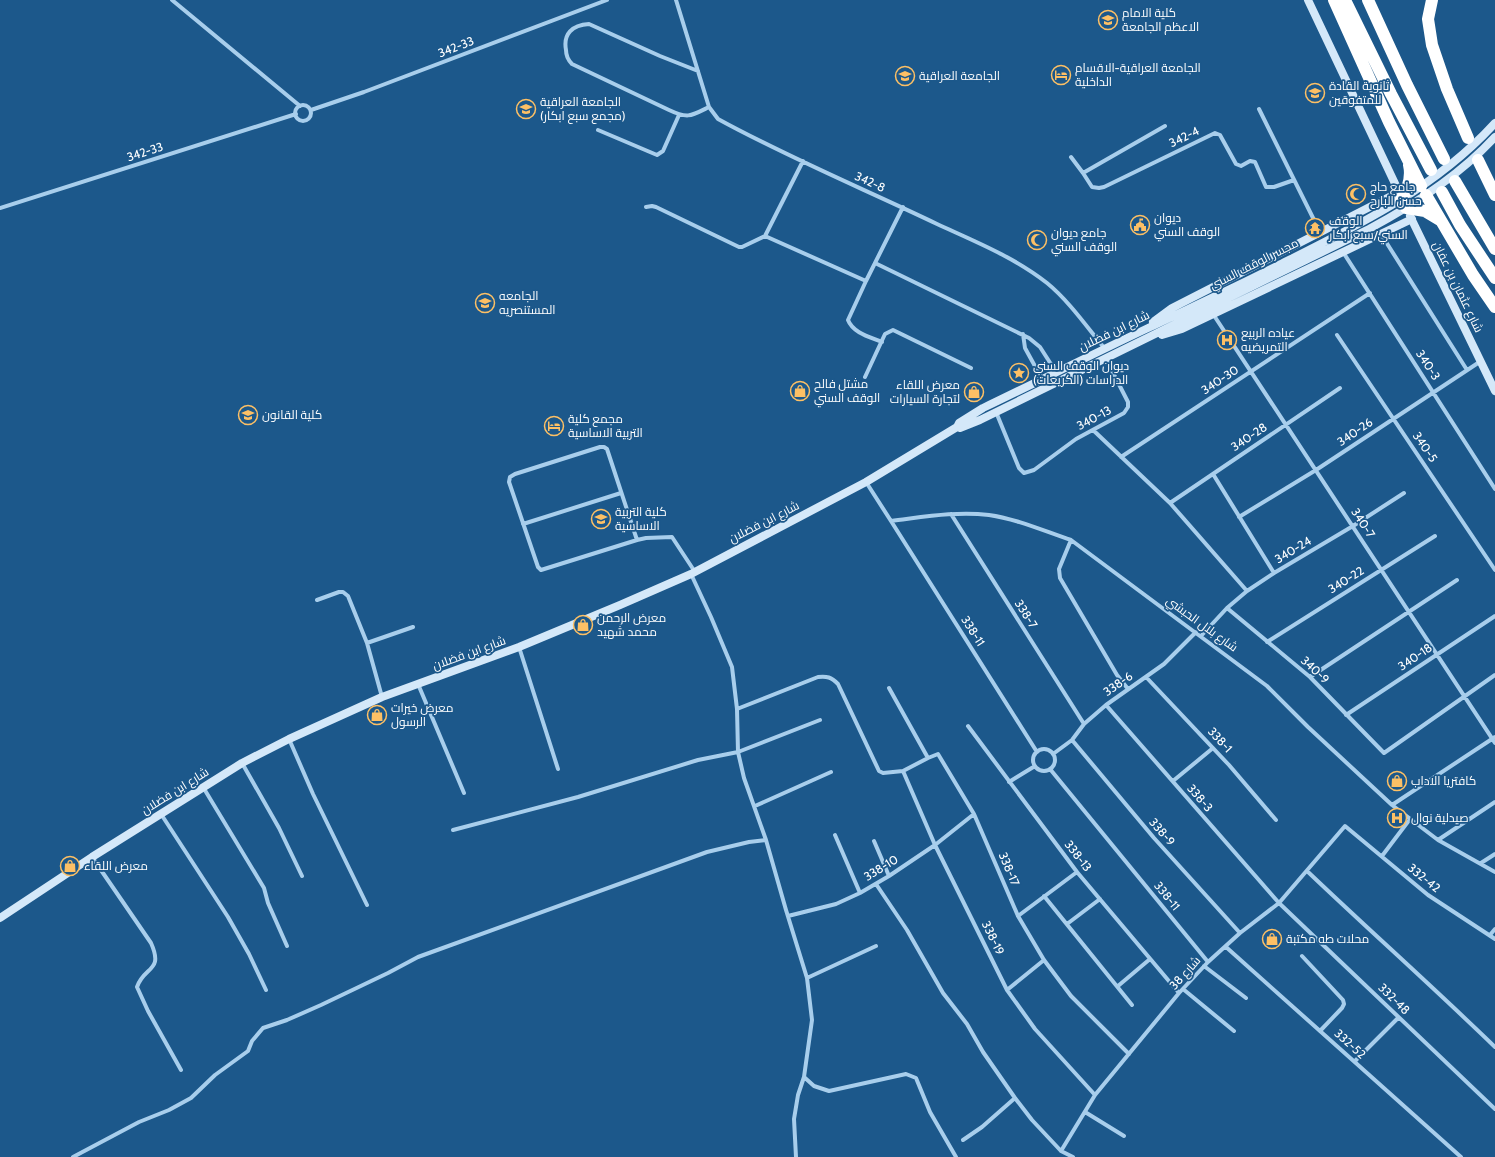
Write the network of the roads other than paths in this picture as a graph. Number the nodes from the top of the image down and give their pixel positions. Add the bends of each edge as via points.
1 (172, 0) edge
2 (592, 0) edge
3 (607, 0) edge
4 (676, 0) edge
5 (1308, 0) edge
6 (1334, 0) edge
7 (1345, 0) edge
8 (1368, 0) edge
9 (1432, 0) edge
10 (594, 5) junction
11 (698, 70) junction
12 (300, 106) junction
13 (709, 106) junction
14 (1259, 109) dead end
15 (311, 110) junction
16 (296, 114) junction
17 (679, 115) junction
18 (1495, 123) edge
19 (1165, 126) dead end
20 (598, 130) dead end
21 (1495, 137) edge
22 (1468, 138) dead end
23 (1071, 157) dead end
24 (1444, 159) dead end
25 (1478, 160) dead end
26 (803, 161) junction
27 (1408, 162) junction
28 (1430, 170) dead end
29 (1083, 173) junction
30 (1294, 180) junction
31 (1455, 181) dead end
32 (1424, 190) junction
33 (1442, 192) dead end
34 (1495, 195) edge
35 (1405, 205) junction
36 (646, 207) dead end
37 (0, 208) edge
38 (903, 208) junction
39 (1441, 221) junction
40 (1321, 233) junction
41 (1381, 234) junction
42 (765, 236) junction
43 (1495, 249) edge
44 (1343, 252) junction
45 (875, 263) junction
46 (1495, 278) edge
47 (866, 281) junction
48 (1370, 293) junction
49 (1495, 307) edge
50 (1213, 314) junction
51 (1179, 318) junction
52 (1146, 329) junction
53 (1023, 334) junction
54 (1337, 335) dead end
55 (1150, 338) junction
56 (882, 342) junction
57 (1105, 349) junction
58 (1106, 359) junction
59 (1481, 362) junction
60 (971, 368) dead end
61 (1467, 370) junction
62 (1056, 372) junction
63 (1251, 372) junction
64 (865, 377) dead end
65 (1042, 380) junction
66 (1340, 388) dead end
67 (1495, 391) edge
68 (1433, 392) junction
69 (996, 412) junction
70 (1394, 419) junction
71 (1286, 424) junction
72 (957, 427) junction
73 (1093, 430) junction
74 (1121, 457) junction
75 (1316, 470) junction
76 (1213, 474) junction
77 (866, 482) junction
78 (1495, 489) edge
79 (621, 493) junction
80 (1404, 493) dead end
81 (1170, 503) junction
82 (951, 514) junction
83 (1239, 517) junction
84 (891, 521) junction
85 (523, 524) junction
86 (1353, 526) junction
87 (1435, 536) dead end
88 (637, 540) junction
89 (1071, 540) junction
90 (1381, 570) junction
91 (1495, 570) edge
92 (693, 573) junction
93 (1274, 573) junction
94 (1457, 580) dead end
95 (1247, 591) junction
96 (317, 600) dead end
97 (1227, 608) junction
98 (1409, 612) junction
99 (1495, 616) edge
100 (413, 627) dead end
101 (1196, 632) junction
102 (1201, 636) junction
103 (1267, 642) junction
104 (367, 644) junction
105 (519, 647) junction
106 (1437, 654) junction
107 (1495, 675) edge
108 (1146, 677) junction
109 (1310, 677) junction
110 (418, 684) junction
111 (889, 688) dead end
112 (1128, 689) junction
113 (1464, 696) junction
114 (382, 697) junction
115 (1106, 705) junction
116 (737, 709) junction
117 (1346, 715) junction
118 (820, 720) dead end
119 (1084, 724) junction
120 (968, 726) dead end
121 (289, 738) junction
122 (1072, 740) junction
123 (1494, 740) edge
124 (1213, 748) junction
125 (738, 752) junction
126 (1037, 752) junction
127 (1053, 754) junction
128 (928, 758) junction
129 (242, 763) junction
130 (1035, 766) junction
131 (558, 769) dead end
132 (1050, 769) junction
133 (903, 771) junction
134 (831, 772) dead end
135 (1172, 781) junction
136 (1009, 782) junction
137 (203, 787) junction
138 (464, 793) dead end
139 (1495, 802) edge
140 (1392, 805) junction
141 (755, 806) junction
142 (161, 814) junction
143 (974, 814) junction
144 (1410, 819) junction
145 (1276, 820) dead end
146 (1345, 826) joint
147 (453, 830) dead end
148 (835, 835) dead end
149 (766, 840) junction
150 (1438, 840) junction
151 (874, 841) dead end
152 (935, 845) junction
153 (1495, 854) edge
154 (1382, 856) junction
155 (92, 857) junction
156 (1480, 863) junction
157 (1307, 871) junction
158 (1077, 872) junction
159 (1495, 872) edge
160 (302, 876) dead end
161 (889, 876) junction
162 (876, 884) junction
163 (860, 893) junction
164 (1044, 896) junction
165 (1100, 899) junction
166 (1279, 904) junction
167 (367, 905) dead end
168 (788, 916) junction
169 (1018, 916) junction
170 (0, 918) edge
171 (1067, 924) junction
172 (1495, 929) edge
173 (1240, 933) junction
174 (1490, 935) junction
175 (1495, 939) edge
176 (287, 946) dead end
177 (876, 946) dead end
178 (1226, 947) junction
179 (1302, 956) dead end
180 (1150, 959) junction
181 (1044, 960) junction
182 (1208, 962) junction
183 (1204, 966) junction
184 (807, 978) junction
185 (1118, 986) junction
186 (266, 990) dead end
187 (1007, 990) junction
188 (1183, 990) junction
189 (1179, 993) junction
190 (1246, 998) dead end
191 (1132, 1005) dead end
192 (1398, 1018) junction
193 (1234, 1031) dead end
194 (1320, 1031) junction
195 (1495, 1047) edge
196 (1129, 1054) junction
197 (1355, 1061) junction
198 (182, 1070) dead end
199 (804, 1077) junction
200 (1095, 1095) junction
201 (1015, 1098) junction
202 (1495, 1102) edge
203 (1491, 1106) junction
204 (1495, 1109) edge
205 (1084, 1112) junction
206 (1124, 1136) dead end
207 (963, 1140) dead end
208 (1061, 1151) junction
209 (73, 1157) edge
210 (796, 1157) edge
211 (956, 1157) edge
212 (1071, 1157) edge
213 (1461, 1157) edge

1 - 12 street
2 - 10 street
3 - 10 street, 342-33
4 - 11 street, 342-8
5 - 35 street, شارع عثمان بن عفان
6 - 27 highway
7 - 28 highway
8 - 24 highway
9 - 22 highway via 1428,19 1432,45
10 - 15 street, 342-33
11 - 13 street, 342-8
11 - 17 street via 660,56 594,25 579,26 566,35 566,53 572,64
12 - 15 street via 307,106
12 - 16 street via 296,109
13 - 17 street via 690,116
13 - 26 street, 342-8 via 718,119
14 - 30 street
15 - 16 street via 310,117 305,120 298,118
16 - 37 street, 342-33
17 - 20 street via 663,151 657,155
18 - 32 street, مجسر الوقف السني
19 - 29 street
21 - 32 street, مجسر الوقف السني via 1477,155
23 - 29 street
25 - 34 highway
26 - 38 street, 342-8
26 - 42 street
27 - 32 highway
27 - 35 highway via 1409,186
29 - 30 street, 342-4 via 1092,187 1104,187 1215,133 1220,135 1236,164 1241,166 1250,161 1255,162 1266,186 1274,187
30 - 40 street
31 - 43 highway
32 - 35 street, مجسر الوقف السني
32 - 39 highway
33 - 46 highway
35 - 39 highway via 1425,211
35 - 40 street
35 - 41 street
35 - 51 street, مجسر الوقف السني via 1358,225
35 - 59 street, شارع عثمان بن عفان
36 - 42 street via 656,207 740,248
38 - 45 street
38 - 57 street, 342-8 via 1036,275 1058,292
39 - 49 highway
40 - 52 street via 1172,308
41 - 44 street
41 - 61 street
42 - 47 street
44 - 48 street, 340-3
44 - 50 street
45 - 47 street
45 - 53 street
47 - 56 street via 848,320 855,330
48 - 63 street, 340-30
48 - 68 street, 340-3
50 - 55 street via 1178,331
50 - 63 street, 340-7
51 - 52 street, شارع ابن فضلان
51 - 55 street, شارع ابن فضلان
52 - 57 street, شارع ابن فضلان
53 - 62 street via 1040,347
53 - 65 street via 1025,348
54 - 70 street, 340-5
55 - 58 street, شارع ابن فضلان
56 - 60 street via 885,334 893,330
56 - 64 street
57 - 62 street, شارع ابن فضلان
58 - 69 street, شارع ابن فضلان
58 - 73 street, 340-13 via 1128,402 1128,407 1124,414
59 - 61 street, 340-26
59 - 67 street, شارع عثمان بن عفان
61 - 68 street, 340-26
62 - 65 street, شارع ابن فضلان
63 - 71 street, 340-7
63 - 74 street, 340-30
65 - 72 street, شارع ابن فضلان via 977,412
66 - 71 street, 340-28
68 - 70 street, 340-26
68 - 78 street, 340-3
69 - 72 street, شارع ابن فضلان via 968,425
69 - 73 street, 340-13 via 1016,462 1024,473 1034,470 1076,439
70 - 75 street, 340-26
70 - 91 street, 340-5
71 - 75 street, 340-7
71 - 76 street, 340-28
72 - 77 street, شارع ابن فضلان
73 - 74 street
74 - 81 street
75 - 83 street, 340-26
75 - 86 street, 340-7
76 - 81 street, 340-28
76 - 83 street
77 - 84 street
77 - 92 street, شارع ابن فضلان
79 - 85 street
79 - 85 street via 607,449 604,447 514,474 509,482
79 - 88 street
80 - 86 street, 340-24
81 - 95 street
82 - 84 street, شارع بلال الحبشي
82 - 89 street, شارع بلال الحبشي via 989,515
82 - 119 street, 338-7
83 - 93 street
84 - 126 street, 338-11
85 - 88 street via 538,568 541,570
86 - 90 street, 340-7
86 - 93 street, 340-24
87 - 90 street, 340-22
88 - 92 street via 672,537
89 - 101 street, شارع بلال الحبشي
89 - 112 street via 1059,568 1060,578 1117,675
90 - 98 street, 340-7
90 - 103 street, 340-22
92 - 105 street, شارع ابن فضلان
92 - 116 street via 732,667
93 - 95 street, 340-24
94 - 98 street
95 - 97 street, 340-24
96 - 104 street via 339,592 346,593
97 - 102 street, 340-24
97 - 103 street, 340-9
98 - 106 street, 340-7
98 - 109 street
99 - 106 street, 340-18
100 - 104 street
101 - 102 street, شارع بلال الحبشي
101 - 108 street, 338-6 via 1164,664
102 - 140 street, شارع بلال الحبشي via 1267,686
103 - 109 street, 340-9
104 - 114 street
105 - 110 street, شارع ابن فضلان
105 - 131 street
106 - 113 street, 340-7
106 - 117 street, 340-18
107 - 113 street
108 - 112 street, 338-6
108 - 124 street, 338-1
109 - 117 street, 340-9
110 - 114 street, شارع ابن فضلان
110 - 138 street
111 - 128 street
112 - 115 street, 338-6
113 - 117 street, 340-9 via 1384,753
113 - 123 street, 340-7
114 - 121 street, شارع ابن فضلان
115 - 119 street, 338-6
115 - 135 street, 338-3
116 - 125 street
116 - 133 street via 818,677 832,678 838,684 879,771
118 - 125 street
119 - 122 street, 338-6
120 - 136 street, 338-13
121 - 129 street, شارع ابن فضلان
121 - 167 street
122 - 127 street, 338-6
122 - 173 street, 338-9 via 1154,838
123 - 140 street
124 - 135 street
124 - 145 street, 338-1
125 - 141 street via 744,778
125 - 147 street via 698,760 578,797
126 - 127 street via 1044,749
126 - 130 street via 1034,757
127 - 132 street via 1055,760
128 - 133 street
128 - 143 street, 338-17 via 938,754
129 - 137 street, شارع ابن فضلان
129 - 160 street via 279,828
130 - 132 street via 1040,770
130 - 136 street
132 - 182 street, 338-11
133 - 152 street, 338-19
134 - 141 street
135 - 166 street, 338-3
136 - 158 street, 338-13
137 - 142 street, شارع ابن فضلان
137 - 176 street via 264,888
139 - 150 street
140 - 144 street, شارع بلال الحبشي
141 - 149 street
142 - 155 street, شارع ابن فضلان
142 - 186 street via 228,917
143 - 152 street, 338-10
143 - 169 street, 338-17
144 - 150 street, شارع بلال الحبشي
144 - 154 street
146 - 154 street, 332-42
146 - 157 street, شارع 38
148 - 163 street
149 - 168 street
149 - 209 street via 707,852 418,957 321,1005 263,1028 252,1041 248,1051 215,1075 191,1098
150 - 156 street, شارع بلال الحبشي
151 - 161 street
152 - 161 street, 338-10
152 - 187 street, 338-19
153 - 156 street
154 - 174 street, 332-42 via 1428,895
155 - 170 street, شارع ابن فضلان
155 - 198 street via 156,954 155,962 137,987
156 - 159 street, شارع بلال الحبشي
157 - 166 street, شارع 38
157 - 195 street
158 - 164 street
158 - 165 street, 338-13
161 - 162 street, 338-10
162 - 163 street, 338-10
162 - 201 street via 907,930 943,993 967,1024
163 - 168 street, 338-10 via 836,904
164 - 169 street
164 - 171 street
165 - 171 street
165 - 180 street, 338-13
166 - 173 street, شارع 38
166 - 192 street, 332-48
168 - 184 street
169 - 181 street, 338-17
171 - 185 street
172 - 174 street
173 - 178 street, شارع 38
174 - 175 street, 332-42
177 - 184 street
178 - 182 street, شارع 38
178 - 194 street, 332-52
179 - 194 street via 1344,1000 1342,1008
180 - 185 street
180 - 189 street, 338-13
181 - 187 street
181 - 196 street, 338-17 via 1071,996
182 - 183 street, شارع 38
183 - 188 street, شارع 38
183 - 190 street
184 - 199 street via 812,1020
185 - 191 street
187 - 200 street, 338-19 via 1035,1029
188 - 189 street, شارع 38
188 - 193 street
189 - 196 street, شارع 38
192 - 197 street
192 - 203 street, 332-48
194 - 197 street, 332-52
196 - 200 street, شارع 38
197 - 213 street, 332-52
199 - 210 street via 794,1119
199 - 211 street via 814,1086 829,1091 906,1074 913,1076 919,1082 930,1112
200 - 205 street, شارع 38
201 - 207 street
201 - 208 street
202 - 203 street
203 - 204 street, 332-48
205 - 206 street
205 - 208 street, شارع 38
208 - 212 street

